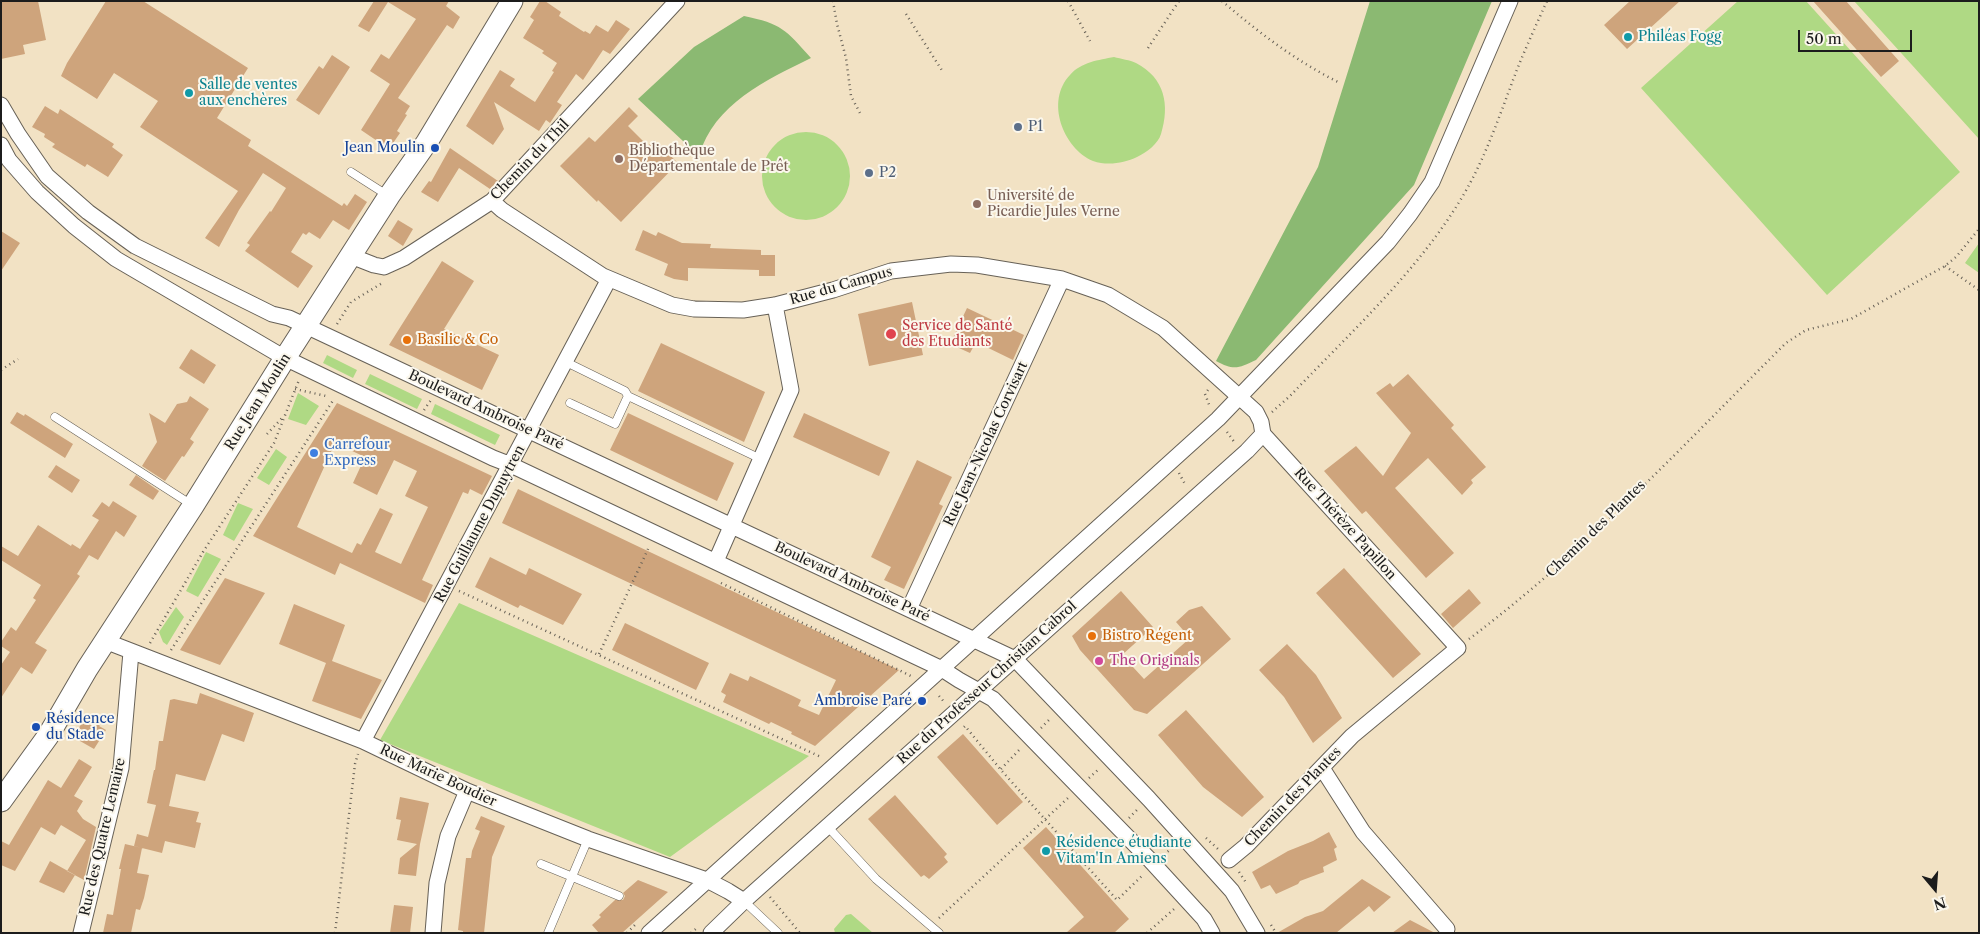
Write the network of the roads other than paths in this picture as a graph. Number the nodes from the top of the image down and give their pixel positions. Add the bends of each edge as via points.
1 (512, 1) edge
2 (677, 1) edge
3 (1510, 1) edge
4 (1, 106) edge
5 (1, 145) edge
6 (5, 162) edge
7 (351, 172) dead end
8 (389, 196) junction
9 (492, 201) junction
10 (351, 256) junction
11 (609, 279) junction
12 (1062, 279) junction
13 (775, 305) junction
14 (306, 326) junction
15 (285, 358) junction
16 (566, 362) junction
17 (628, 396) junction
18 (1240, 398) junction
19 (570, 403) dead end
20 (55, 418) dead end
21 (530, 431) junction
22 (1263, 434) junction
23 (761, 458) junction
24 (511, 465) junction
25 (193, 506) junction
26 (731, 526) junction
27 (716, 561) junction
28 (909, 609) junction
29 (974, 640) junction
30 (105, 641) junction
31 (1458, 648) joint
32 (131, 652) junction
33 (1015, 659) junction
34 (942, 669) junction
35 (980, 692) junction
36 (363, 741) junction
37 (1322, 768) junction
38 (467, 791) junction
39 (1, 801) edge
40 (828, 827) junction
41 (588, 839) junction
42 (1229, 860) road end
43 (541, 864) dead end
44 (572, 878) junction
45 (707, 880) junction
46 (619, 896) dead end
47 (744, 901) junction
48 (1447, 928) dead end
49 (81, 933) edge
50 (433, 933) edge
51 (548, 933) edge
52 (649, 933) edge
53 (711, 933) edge
54 (778, 933) edge
55 (939, 933) edge
56 (1212, 933) edge
57 (1257, 933) edge

1 - 8 main road, Rue Jean Moulin via 427,142
2 - 9 street, Chemin du Thil
3 - 18 street via 1432,182 1388,242
4 - 14 street, Boulevard Ambroise Paré via 47,176 134,246 272,314
5 - 6 street
6 - 15 street via 68,221 116,259
7 - 8 lane
8 - 10 main road, Rue Jean Moulin
9 - 10 street, Chemin du Thil via 404,258 384,267
9 - 11 street, Rue du Campus
10 - 14 main road, Rue Jean Moulin
11 - 13 street, Rue du Campus via 672,305 694,309 743,310
11 - 16 street, Rue Guillaume Dupuytren
12 - 13 street, Rue du Campus via 951,264 891,271
12 - 18 street, Rue du Campus via 1108,295 1163,328
12 - 28 street, Rue Jean-Nicolas Corvisart
13 - 23 street via 791,390
14 - 15 main road, Rue Jean Moulin
14 - 21 street, Boulevard Ambroise Paré via 332,330
15 - 24 street
15 - 25 main road, Rue Jean Moulin
16 - 17 lane via 625,391
16 - 21 street, Rue Guillaume Dupuytren
17 - 19 lane via 614,424
17 - 23 lane
18 - 22 street, Rue Thérèze Papillon via 1256,412
18 - 29 street
20 - 25 lane
21 - 24 street, Rue Guillaume Dupuytren
21 - 26 street, Boulevard Ambroise Paré
22 - 31 street, Rue Thérèze Papillon
22 - 33 street, Rue du Professeur Christian Cabrol
23 - 26 street
24 - 27 street
24 - 36 street, Rue Guillaume Dupuytren
25 - 30 main road, Rue Jean Moulin
26 - 27 street
26 - 28 street, Boulevard Ambroise Paré
27 - 34 street
28 - 29 street, Boulevard Ambroise Paré
29 - 33 street, Boulevard Ambroise Paré
29 - 34 street
30 - 32 street, Rue Marie Boudier
30 - 39 main road, Rue Jean Moulin via 48,736
31 - 37 street, Chemin des Plantes via 1352,736
32 - 36 street, Rue Marie Boudier
32 - 49 street, Rue des Quatre Lemaire via 121,768
33 - 35 street, Rue du Professeur Christian Cabrol
33 - 57 street via 1184,836 1232,891
34 - 35 street
34 - 45 street
35 - 40 street, Rue du Professeur Christian Cabrol
35 - 56 street via 993,699 1154,864 1204,919
36 - 38 street, Rue Marie Boudier
37 - 42 street, Chemin des Plantes
37 - 48 street via 1363,832
38 - 41 street, Rue Marie Boudier
38 - 50 street via 448,836 438,883
40 - 47 street, Rue du Professeur Christian Cabrol via 766,892
40 - 55 lane via 876,879
41 - 44 lane
41 - 45 street, Rue Marie Boudier
43 - 44 lane
44 - 46 lane
44 - 51 lane
45 - 47 street, Rue Marie Boudier
45 - 52 street
47 - 53 street, Rue du Professeur Christian Cabrol
47 - 54 lane

